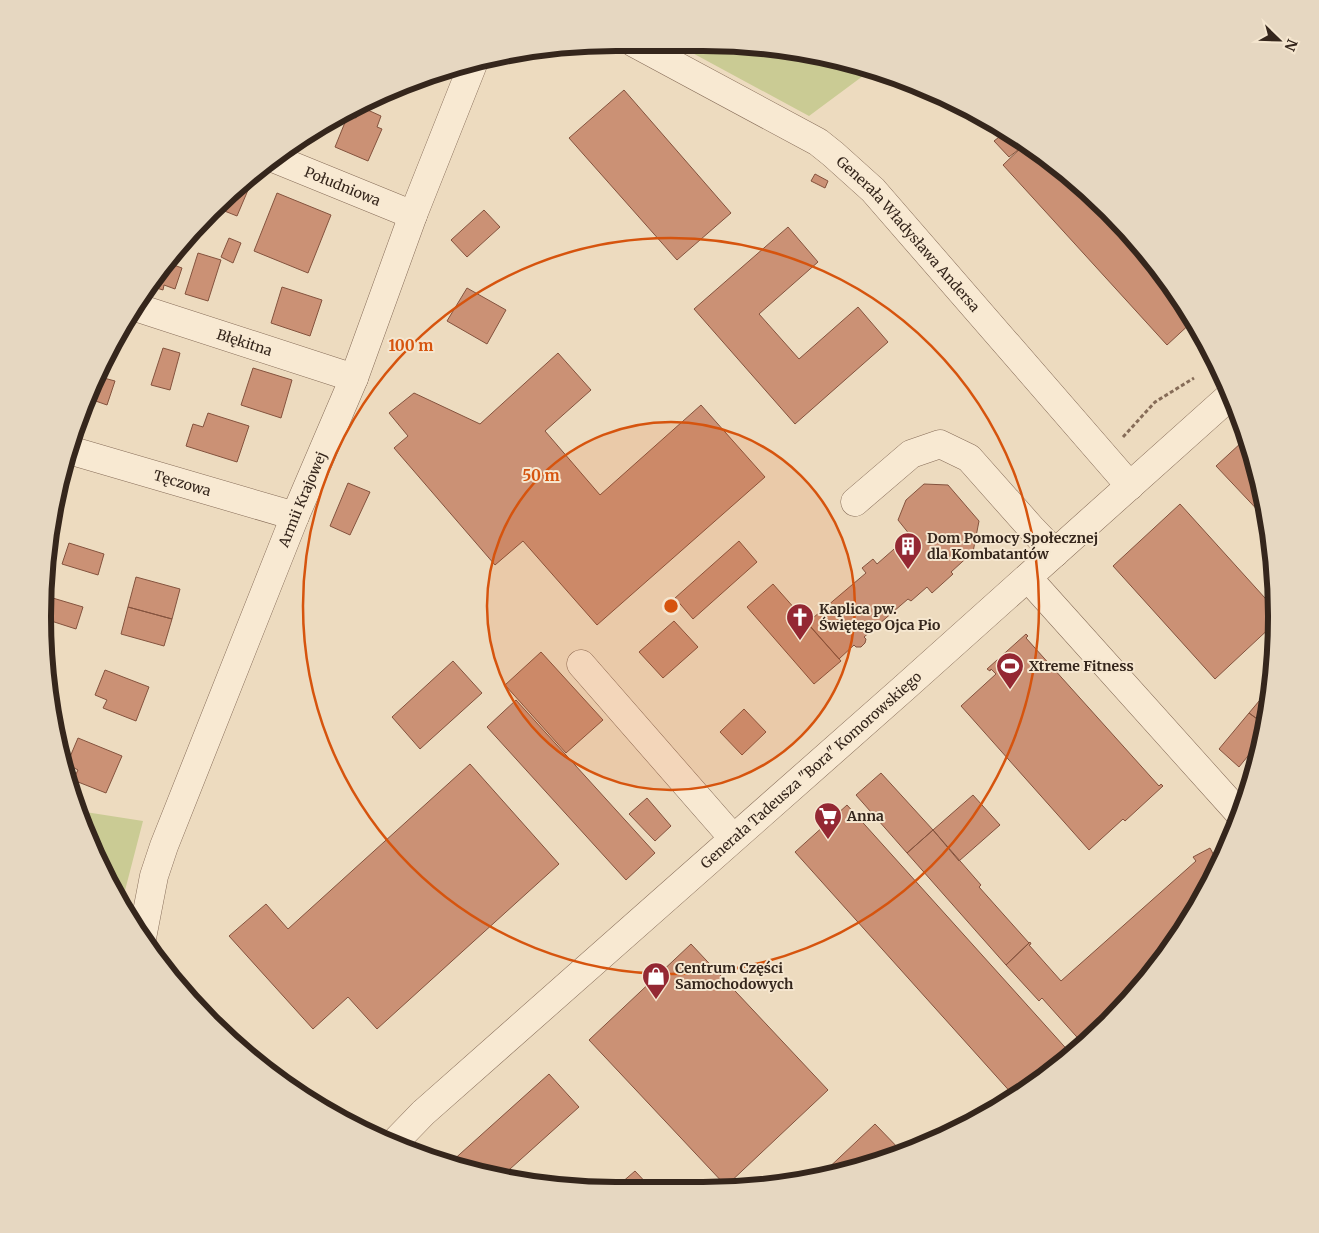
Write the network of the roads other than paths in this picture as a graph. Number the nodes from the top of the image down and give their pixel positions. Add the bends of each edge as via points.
1 (649, 51) edge
2 (470, 71) edge
3 (281, 162) edge
4 (413, 215) junction
5 (142, 309) edge
6 (354, 378) junction
7 (1225, 400) edge
8 (76, 452) edge
9 (1130, 486) junction
10 (855, 502) dead end
11 (294, 516) junction
12 (1055, 553) junction
13 (1028, 578) junction
14 (581, 664) dead end
15 (1234, 808) edge
16 (733, 838) junction
17 (144, 927) edge
18 (398, 1138) edge

1 - 9 street, Generała Władysława Andersa via 792,127 833,154 872,190
2 - 4 street, Armii Krajowej
3 - 4 street, Południowa
4 - 6 street, Armii Krajowej
5 - 6 street, Błękitna
6 - 11 street, Armii Krajowej
7 - 9 street, Generała Tadeusza "Bora" Komorowskiego
8 - 11 street, Tęczowa
9 - 12 street, Generała Tadeusza "Bora" Komorowskiego
10 - 12 street via 911,454 940,444 968,458
11 - 17 street, Armii Krajowej via 164,846 154,876
12 - 13 street, Generała Tadeusza "Bora" Komorowskiego
13 - 15 street
13 - 16 street, Generała Tadeusza "Bora" Komorowskiego
14 - 16 street
16 - 18 street, Generała Tadeusza "Bora" Komorowskiego

